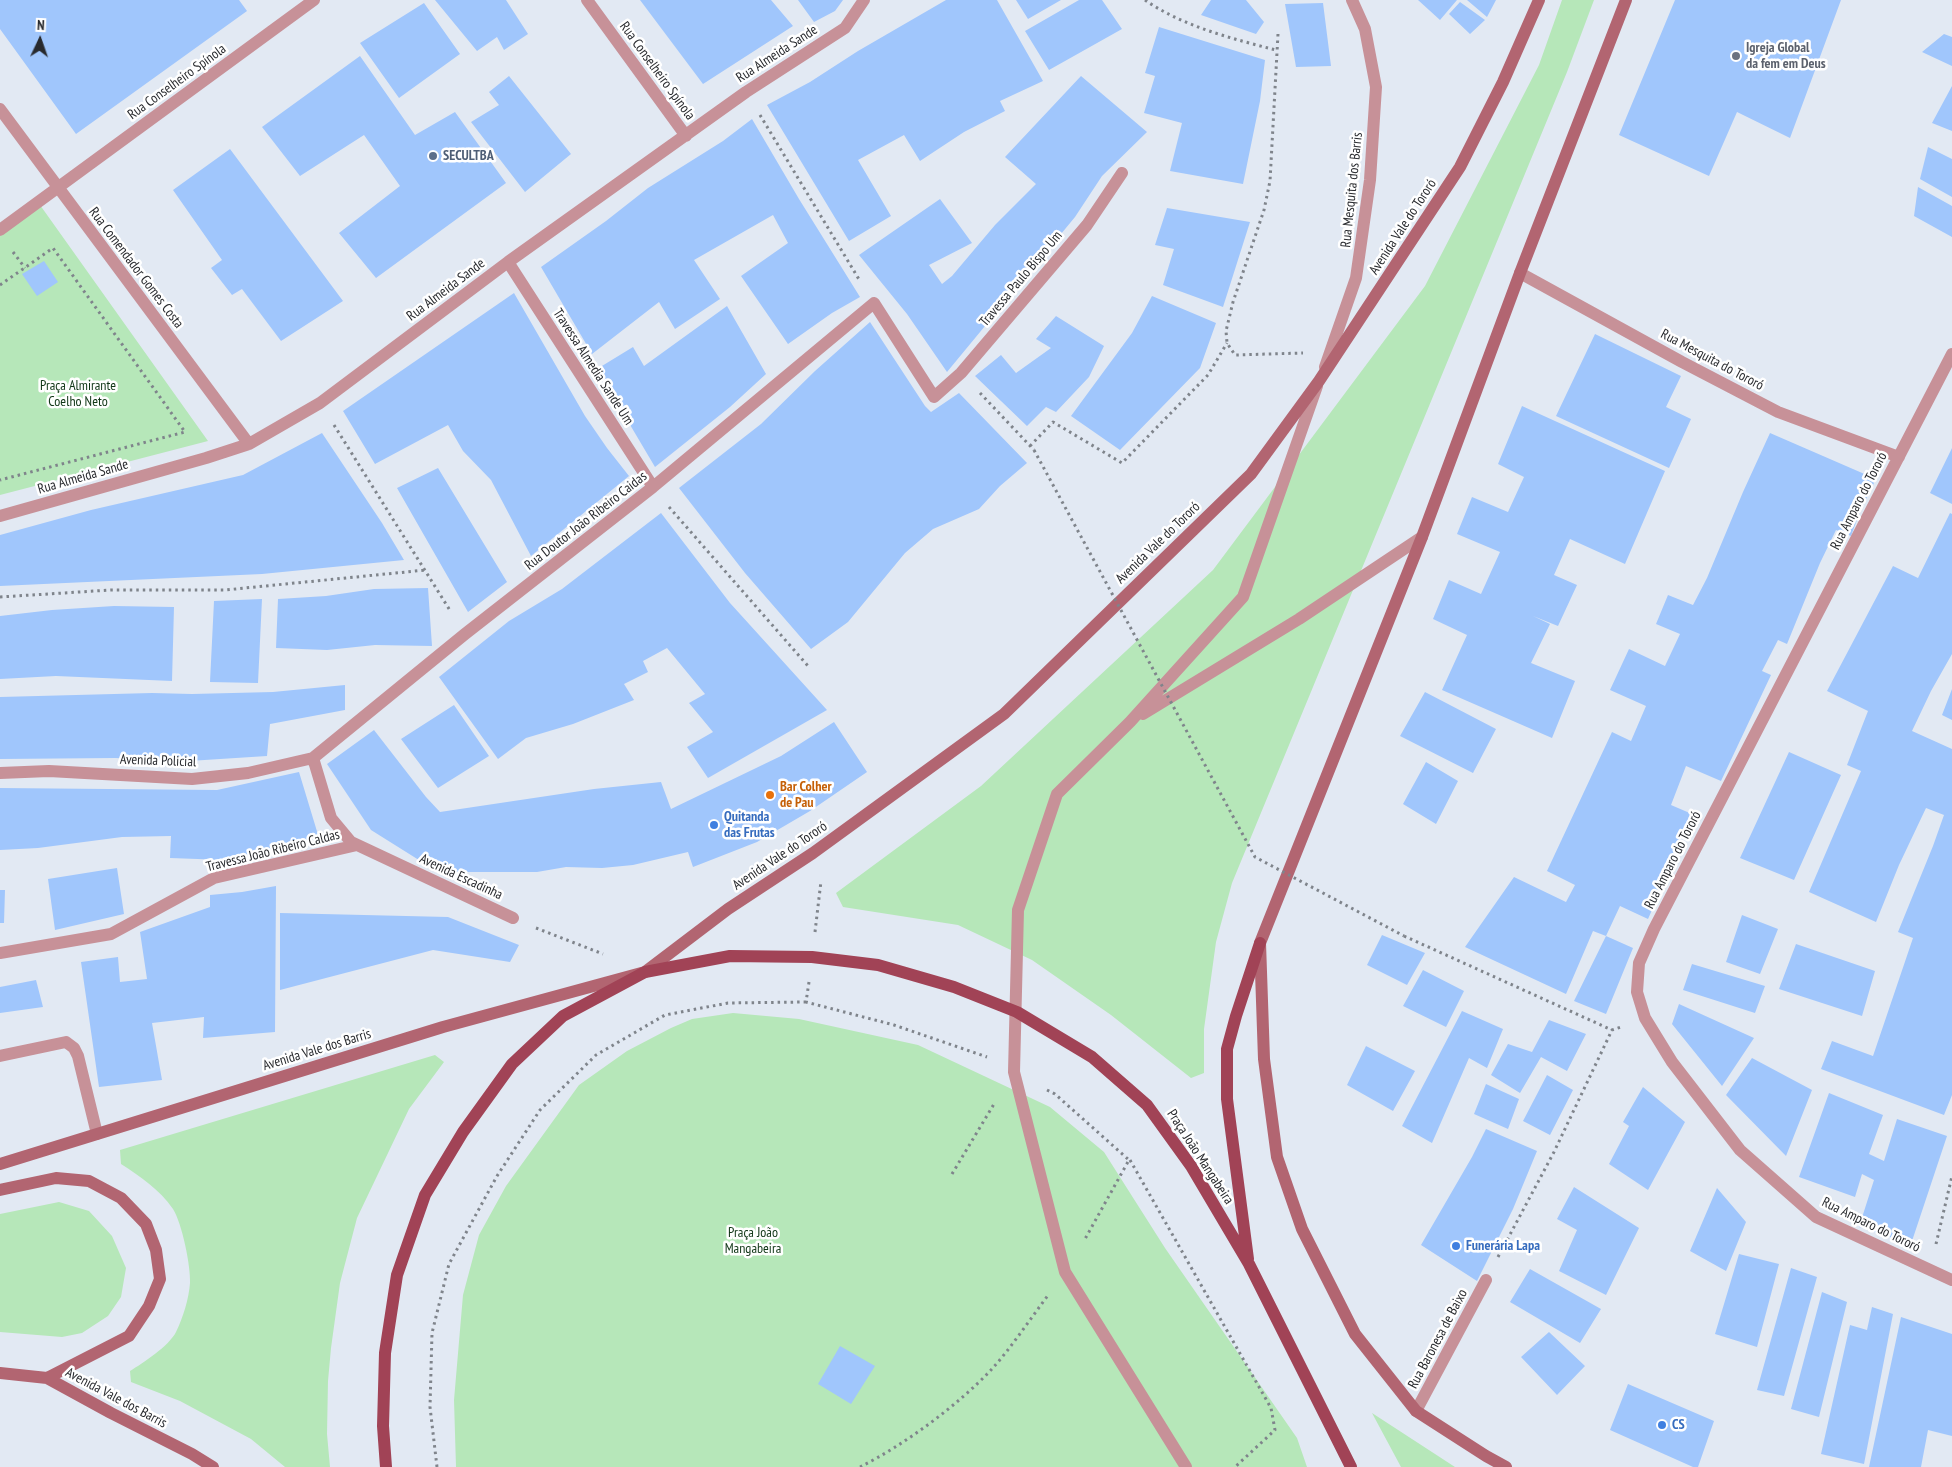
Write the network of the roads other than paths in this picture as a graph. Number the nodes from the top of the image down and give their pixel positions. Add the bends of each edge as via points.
1 (314, 0) edge
2 (586, 0) edge
3 (864, 0) edge
4 (1352, 0) edge
5 (1539, 0) edge
6 (1626, 0) edge
7 (0, 109) edge
8 (686, 136) junction
9 (1122, 173) dead end
10 (58, 187) junction
11 (0, 230) edge
12 (508, 262) junction
13 (1520, 273) junction
14 (874, 302) joint
15 (1952, 354) edge
16 (1319, 380) junction
17 (249, 444) junction
18 (1899, 457) junction
19 (652, 487) junction
20 (0, 516) edge
21 (1422, 537) junction
22 (1130, 722) junction
23 (313, 758) junction
24 (0, 773) edge
25 (357, 845) junction
26 (513, 918) road end
27 (1260, 943) junction
28 (0, 953) edge
29 (645, 972) junction
30 (1017, 1012) junction
31 (0, 1056) edge
32 (97, 1134) junction
33 (0, 1164) edge
34 (0, 1190) edge
35 (1249, 1264) junction
36 (1486, 1280) road end
37 (1952, 1280) edge
38 (0, 1373) edge
39 (47, 1378) junction
40 (1416, 1412) junction
41 (213, 1467) edge
42 (386, 1467) edge
43 (1186, 1467) edge
44 (1351, 1467) edge
45 (1506, 1467) edge

1 - 10 street, Rua Conselheiro Spínola
2 - 8 street, Rua Conselheiro Spínola
3 - 8 street, Rua Almeida Sande via 845,28 746,92
4 - 16 street, Rua Mesquita dos Barris via 1365,29 1376,86 1371,171 1356,278
5 - 16 street, Avenida Vale do Tororó via 1503,82 1460,167
6 - 13 street
7 - 10 street, Rua Comendador Gomes Costa
8 - 12 street, Rua Almeida Sande
9 - 14 street, Travessa Paulo Bispo Um via 1087,225 961,373 934,397
10 - 11 street
10 - 17 street, Rua Comendador Gomes Costa
12 - 17 street, Rua Almeida Sande via 320,403
12 - 19 street, Travessa Almedia Sande Um
13 - 18 street, Rua Mesquita do Tororó via 1778,412
13 - 21 street
14 - 19 street, Rua Doutor João Ribeiro Caidas
15 - 18 street, Rua Amparo do Tororó
16 - 22 street, Rua Mesquita dos Barris via 1243,597
16 - 29 street, Avenida Vale do Tororó via 1251,474 1004,714 813,853 728,909
17 - 20 street, Rua Almeida Sande
18 - 37 street, Rua Amparo do Tororó via 1668,903 1639,963 1637,992 1645,1018 1672,1062 1740,1150 1816,1218
19 - 23 street, Rua Doutor João Ribeiro Caidas
21 - 22 street via 1299,619
21 - 27 street
22 - 30 street via 1057,794 1018,910
23 - 24 street, Avenida Policial via 248,773 192,779 49,771
23 - 25 street, Avenida Escadinha via 332,818
25 - 26 street, Avenida Escadinha
25 - 28 street, Travessa João Ribeiro Caldas via 214,878 111,934
27 - 35 main road via 1228,1049 1227,1099
27 - 40 street via 1264,1059 1277,1157 1302,1229 1355,1334
29 - 30 main road, Praça João Mangabeira via 730,956 812,957 878,965 954,987
29 - 32 street, Avenida Vale dos Barris via 443,1027
29 - 42 main road, Praça João Mangabeira via 563,1016 512,1064 463,1132 425,1195 397,1275 384,1353
30 - 35 main road, Praça João Mangabeira via 1092,1057 1146,1105 1191,1166
30 - 43 street via 1014,1072 1065,1272
31 - 32 street via 66,1042 74,1048
32 - 33 street, Avenida Vale dos Barris
34 - 39 street via 56,1178 89,1181 121,1198 146,1224 156,1250 160,1279 149,1306 129,1336
35 - 44 main road, Praça João Mangabeira
36 - 40 street, Rua Baronesa de Baixo
38 - 39 street, Avenida Vale dos Barris
39 - 41 street, Avenida Vale dos Barris
40 - 45 street

